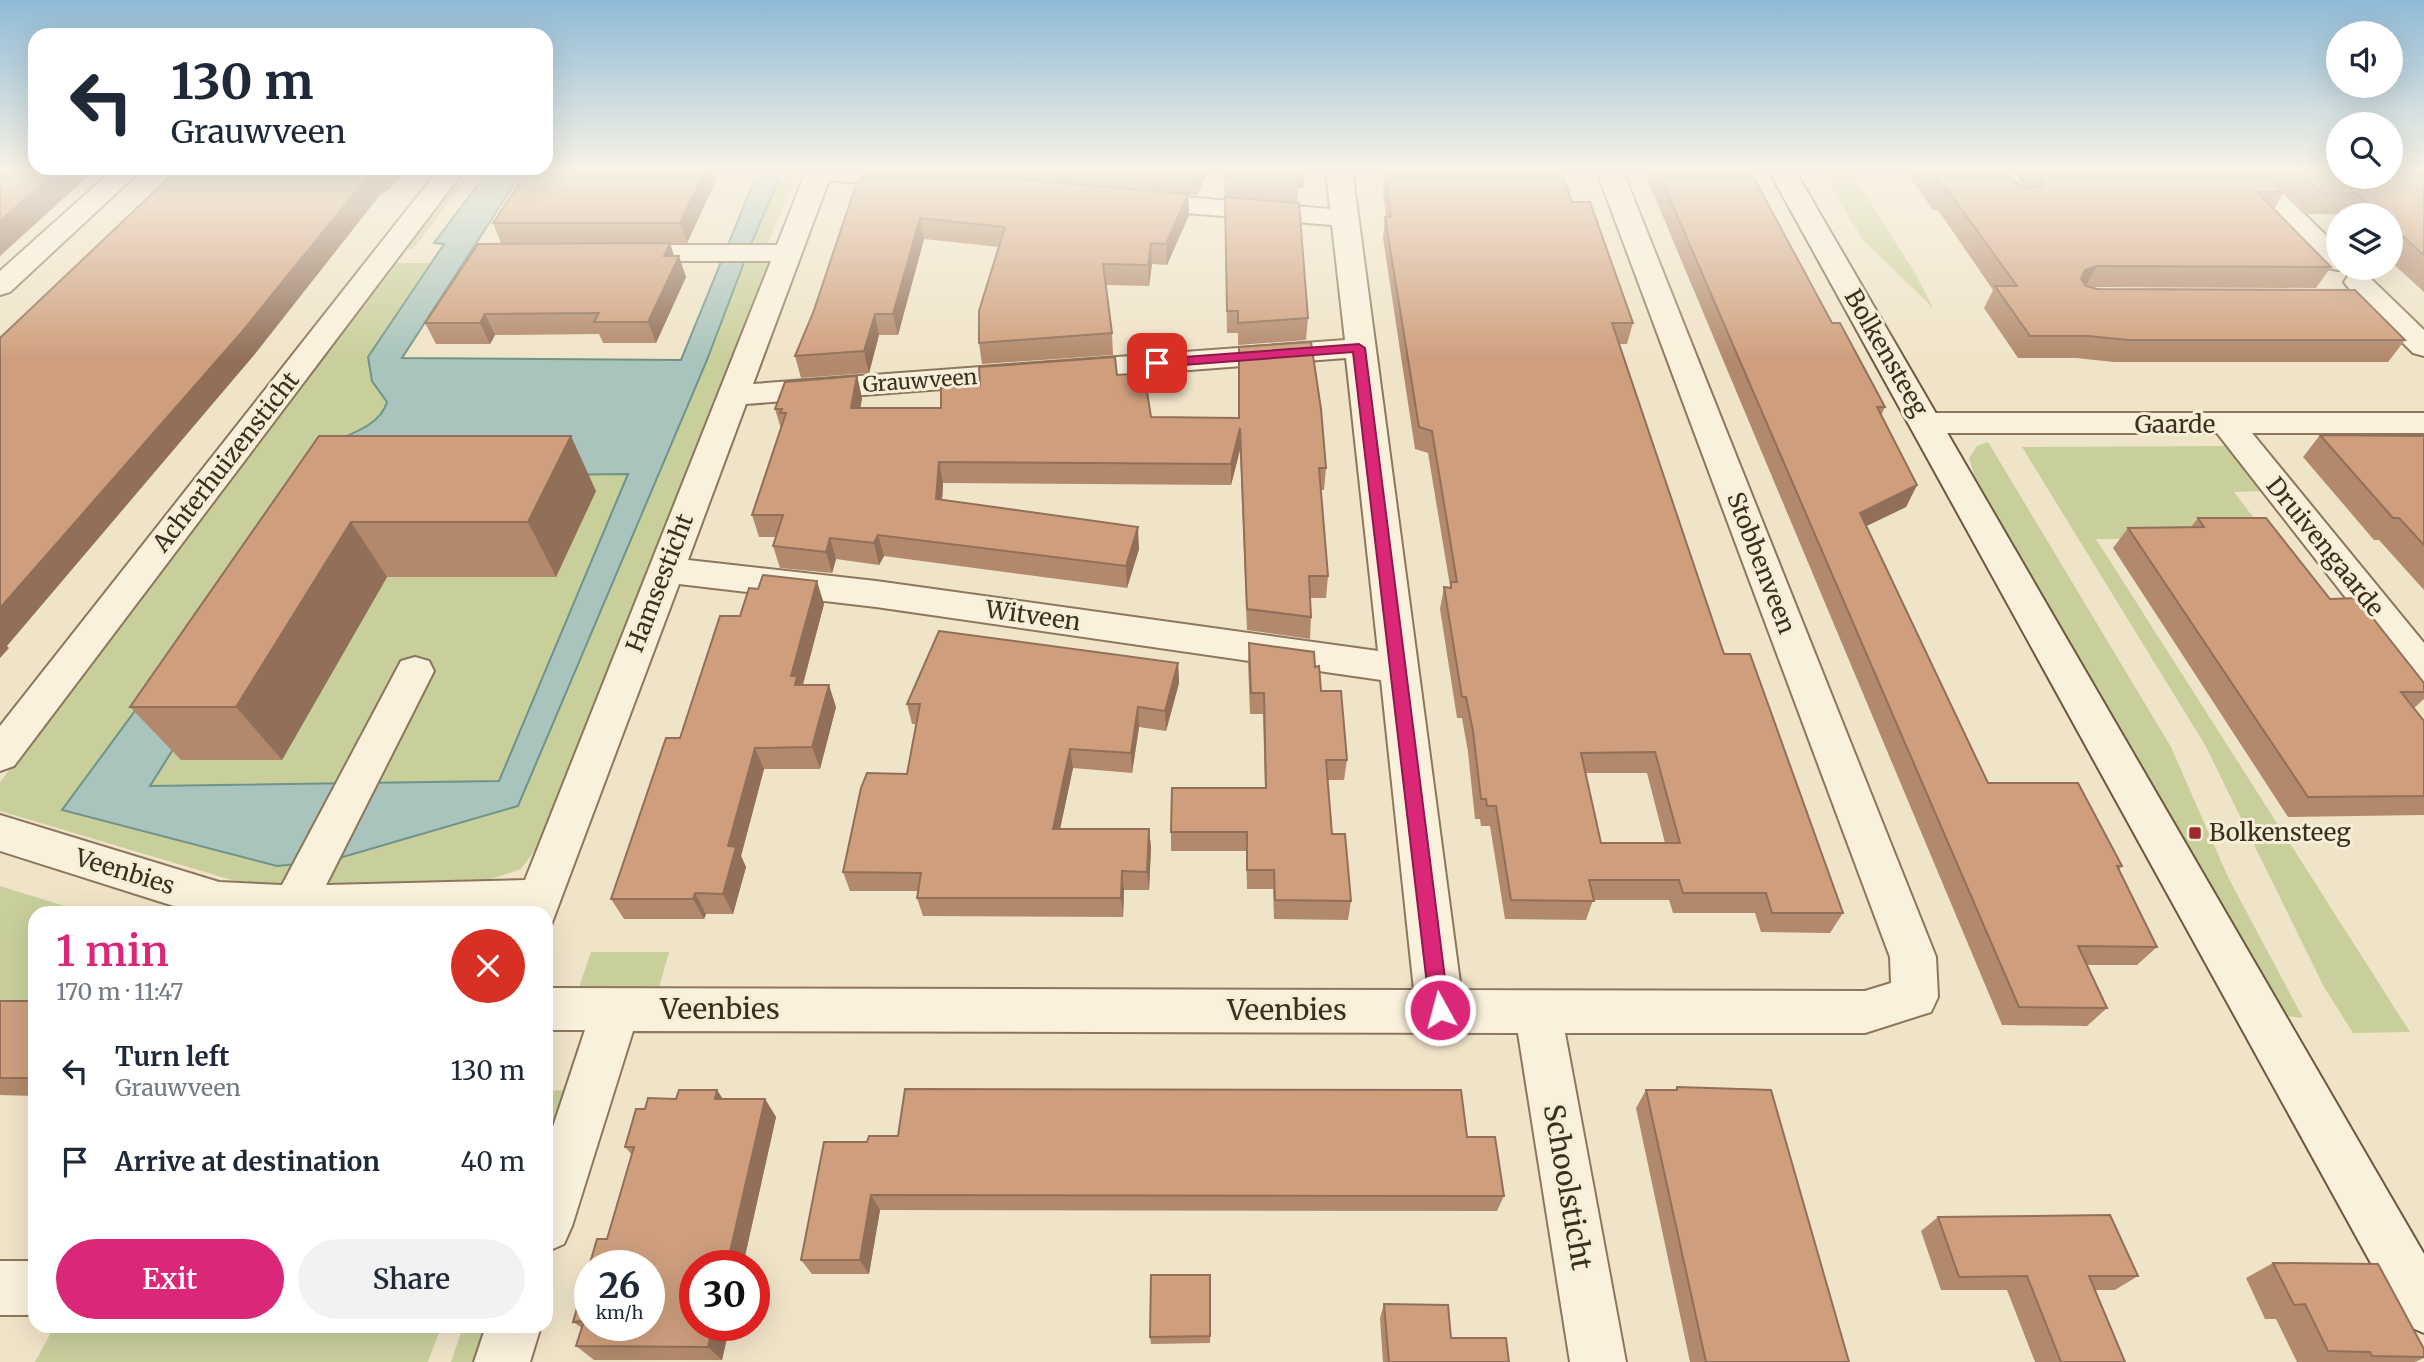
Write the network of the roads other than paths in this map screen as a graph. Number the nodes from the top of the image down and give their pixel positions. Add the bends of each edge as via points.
1 (59, 233) edge
2 (403, 233) edge
3 (786, 233) edge
4 (1347, 233) edge
5 (1634, 233) edge
6 (1817, 233) edge
7 (2309, 233) edge
8 (2326, 249) edge
9 (594, 253) edge
10 (775, 253) junction
11 (2356, 280) edge
12 (0, 286) edge
13 (2280, 300) edge
14 (2377, 300) junction
15 (2424, 347) edge
16 (1359, 348) junction
17 (732, 394) junction
18 (1926, 423) junction
19 (2424, 423) edge
20 (2227, 425) junction
21 (665, 570) junction
22 (1399, 668) junction
23 (2424, 670) edge
24 (415, 671) dead end
25 (0, 755) edge
26 (0, 833) edge
27 (302, 888) junction
28 (536, 906) edge
29 (1913, 957) joint
30 (553, 1009) edge
31 (616, 1009) junction
32 (1440, 1010) junction
33 (1538, 1011) junction
34 (553, 1204) edge
35 (0, 1288) edge
36 (28, 1288) edge
37 (2424, 1306) edge
38 (512, 1333) edge
39 (502, 1362) edge
40 (1598, 1362) edge

1 - 12 street
2 - 25 street, Achterhuizensticht
3 - 10 street, Hamsesticht
4 - 16 street
5 - 29 street, Stobbenveen
6 - 18 street, Bolkensteeg
7 - 8 street
9 - 10 street
10 - 17 street, Hamsesticht
11 - 14 street
13 - 14 street
14 - 15 street
16 - 17 street, Grauwveen
16 - 22 street
17 - 21 street, Hamsesticht
18 - 20 street, Gaarde
18 - 37 street, Bolkensteeg
19 - 20 street, Gaarde
20 - 23 street, Druivengaarde
21 - 22 street, Witveen via 889,596
21 - 28 street, Hamsesticht
22 - 32 street
24 - 27 street
26 - 27 street, Veenbies via 219,901
27 - 28 street, Veenbies
29 - 33 street, Veenbies via 1916,997 1865,1012
30 - 31 street
31 - 32 street, Veenbies
31 - 34 street
32 - 33 street, Veenbies
33 - 40 street, Schoolsticht
35 - 36 street
38 - 39 street

